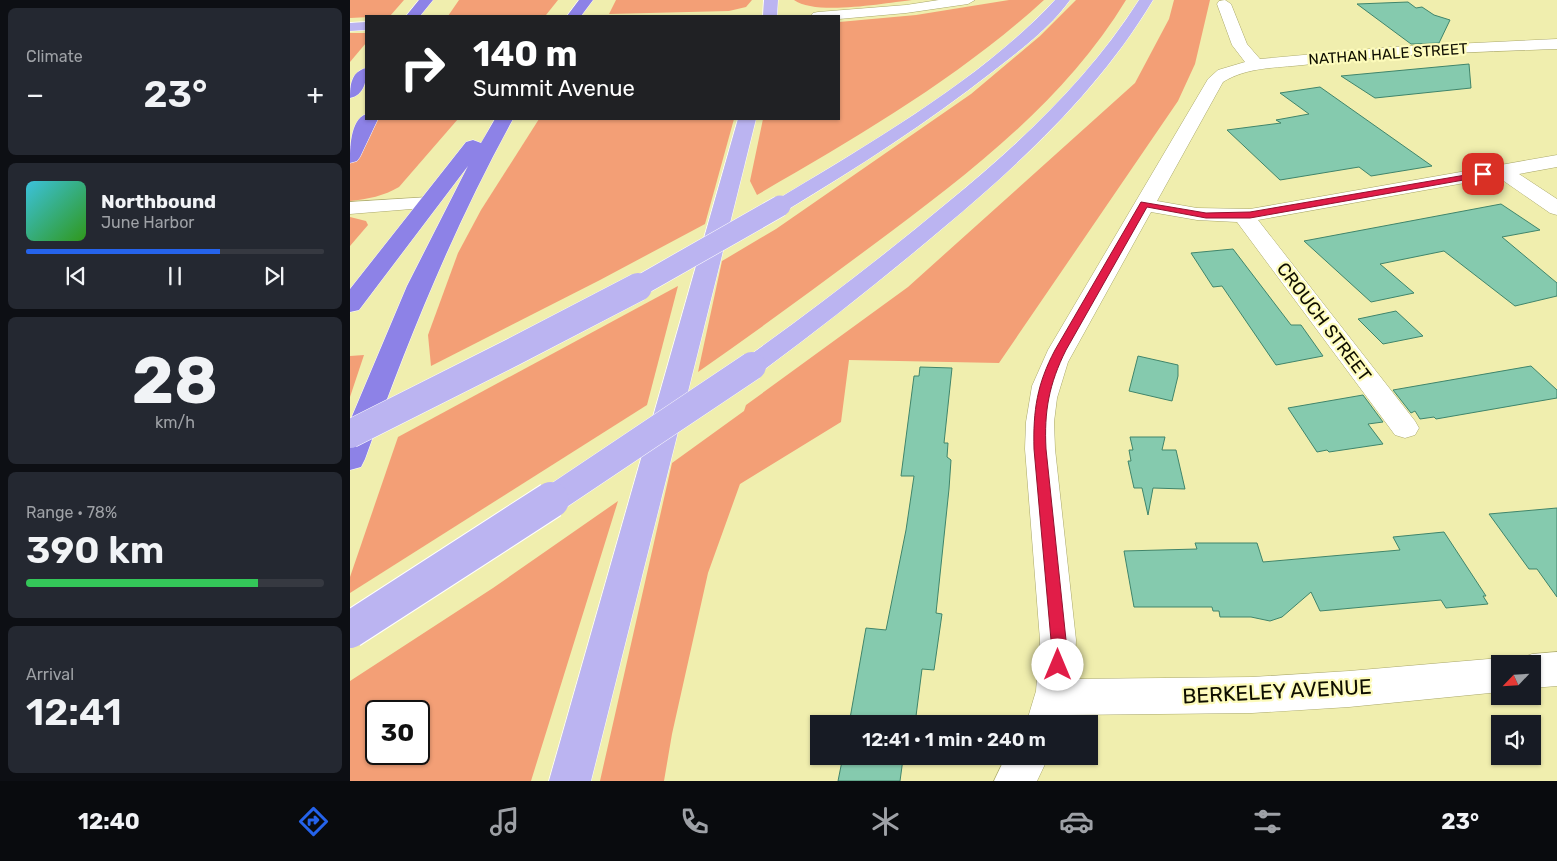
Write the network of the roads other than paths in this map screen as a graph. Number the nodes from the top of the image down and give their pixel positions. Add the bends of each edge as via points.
1 (426, 0) edge
2 (771, 0) edge
3 (968, 0) edge
4 (1064, 0) edge
5 (1146, 0) edge
6 (1224, 4) dead end
7 (414, 15) edge
8 (770, 15) edge
9 (831, 15) edge
10 (365, 26) edge
11 (350, 27) edge
12 (1557, 44) edge
13 (1256, 65) junction
14 (368, 120) edge
15 (493, 120) edge
16 (503, 120) edge
17 (747, 120) edge
18 (350, 157) edge
19 (1557, 161) edge
20 (1502, 171) junction
21 (429, 203) junction
22 (1144, 204) junction
23 (350, 208) edge
24 (1557, 209) edge
25 (1243, 216) junction
26 (350, 305) edge
27 (1406, 428) dead end
28 (350, 434) edge
29 (350, 459) edge
30 (350, 630) edge
31 (1557, 669) edge
32 (1541, 670) edge
33 (1491, 675) edge
34 (1049, 710) edge
35 (1024, 765) edge
36 (570, 781) edge
37 (1015, 781) edge

1 - 7 highway
2 - 8 main road
3 - 9 street
4 - 28 main road, bridge via 1044,21 966,85 780,206 582,316
5 - 30 main road, bridge via 1122,37 1085,83 1041,130 853,292 617,458
6 - 13 street via 1240,45
10 - 11 main road
12 - 13 street, NATHAN HALE STREET via 1349,54
13 - 22 street, NATHAN HALE STREET via 1221,75 1213,84
14 - 18 highway
15 - 21 highway
16 - 29 highway via 453,212 422,278
17 - 36 main road
19 - 20 street
20 - 24 street
20 - 25 street
21 - 23 street
21 - 26 highway
22 - 25 street via 1192,214
22 - 34 street via 1061,350 1042,396 1040,449 1058,640 1058,665
25 - 27 street, CROUCH STREET
31 - 32 street
33 - 34 street, BERKELEY AVENUE via 1358,688
35 - 37 street

